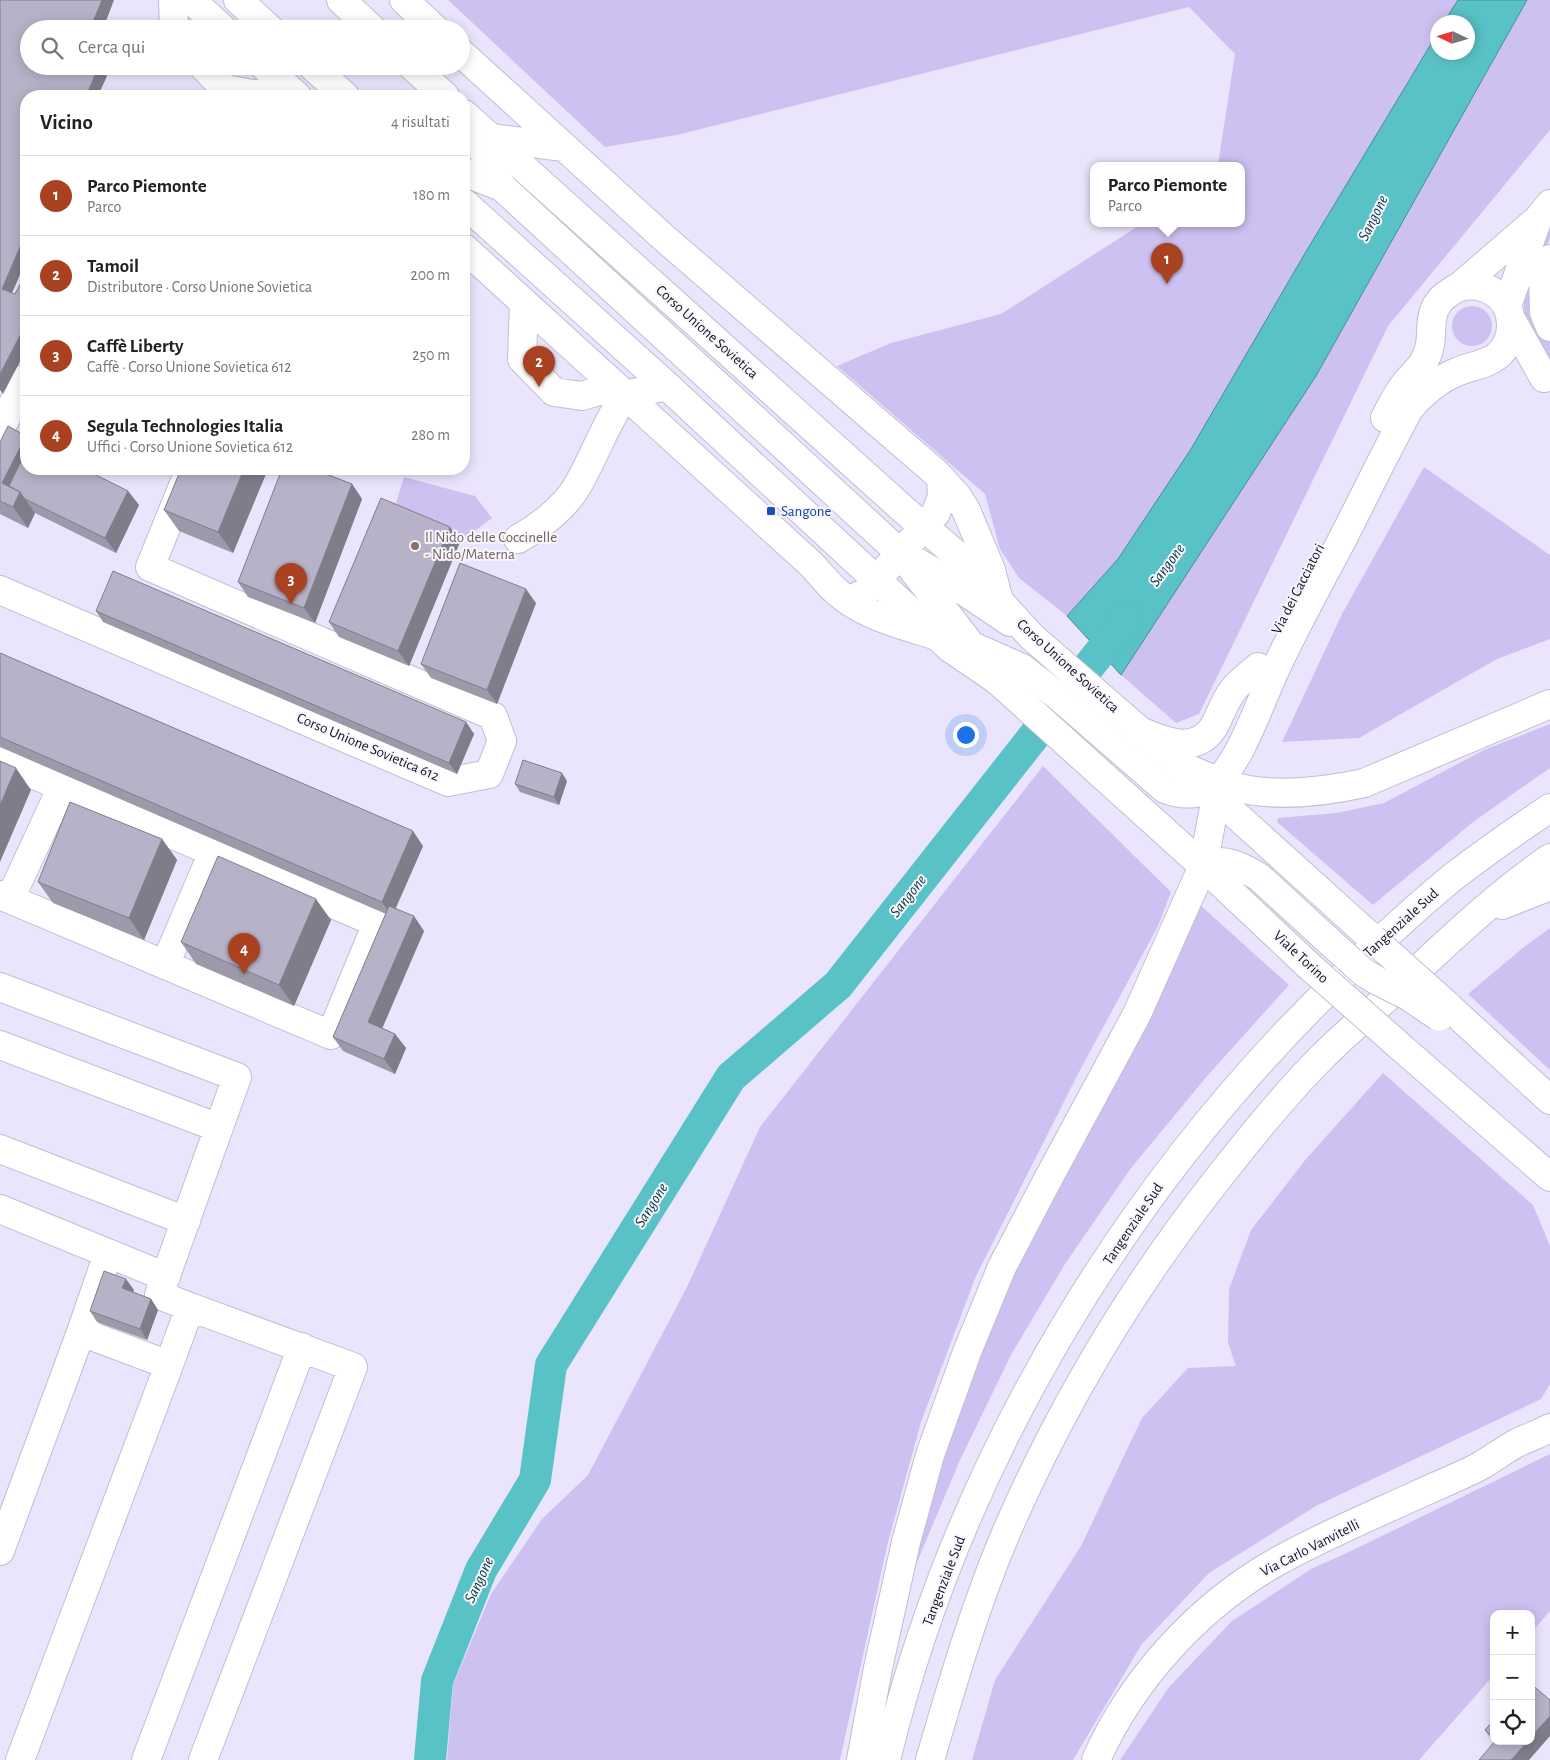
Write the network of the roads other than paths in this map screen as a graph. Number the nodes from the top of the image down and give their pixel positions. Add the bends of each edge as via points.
1 (173, 0) edge
2 (191, 0) edge
3 (238, 0) edge
4 (341, 0) edge
5 (404, 0) edge
6 (174, 20) edge
7 (213, 20) edge
8 (260, 20) edge
9 (362, 20) edge
10 (425, 20) edge
11 (470, 61) edge
12 (212, 75) edge
13 (274, 75) edge
14 (322, 75) edge
15 (422, 75) edge
16 (230, 90) edge
17 (291, 90) edge
18 (338, 90) edge
19 (438, 90) edge
20 (470, 120) edge
21 (470, 126) edge
22 (490, 138) junction
23 (564, 146) junction
24 (470, 174) edge
25 (502, 187) junction
26 (470, 208) edge
27 (1544, 211) edge
28 (470, 253) edge
29 (1550, 259) edge
30 (1459, 286) junction
31 (557, 287) junction
32 (519, 298) junction
33 (1509, 312) junction
34 (1550, 327) edge
35 (1430, 328) junction
36 (1481, 364) junction
37 (1547, 380) edge
38 (667, 386) junction
39 (20, 390) edge
40 (620, 390) junction
41 (0, 430) edge
42 (188, 475) edge
43 (941, 478) junction
44 (924, 527) junction
45 (518, 539) dead end
46 (900, 553) junction
47 (876, 580) junction
48 (0, 590) edge
49 (842, 596) junction
50 (999, 601) junction
51 (937, 636) junction
52 (1039, 643) junction
53 (426, 655) edge
54 (1258, 667) junction
55 (1009, 679) junction
56 (415, 682) junction
57 (1550, 704) edge
58 (1138, 730) junction
59 (0, 760) edge
60 (62, 787) junction
61 (1218, 788) junction
62 (1550, 808) edge
63 (212, 852) junction
64 (1550, 858) edge
65 (1203, 866) junction
66 (1550, 886) edge
67 (5, 897) edge
68 (1478, 914) junction
69 (166, 965) junction
70 (0, 987) edge
71 (1445, 1012) junction
72 (0, 1045) edge
73 (1550, 1100) edge
74 (219, 1128) junction
75 (0, 1149) edge
76 (1550, 1177) edge
77 (0, 1209) edge
78 (186, 1221) junction
79 (108, 1254) junction
80 (166, 1277) junction
81 (190, 1307) junction
82 (81, 1332) junction
83 (302, 1348) junction
84 (169, 1365) junction
85 (1548, 1431) edge
86 (0, 1551) edge
87 (20, 1760) edge
88 (146, 1760) edge
89 (203, 1760) edge
90 (861, 1760) edge
91 (886, 1760) edge
92 (930, 1760) edge
93 (1096, 1760) edge

1 - 6 main road
2 - 7 main road
3 - 8 main road
4 - 9 main road
5 - 10 main road
11 - 23 main road, Corso Unione Sovietica
12 - 16 main road via 225,89
13 - 17 main road
14 - 18 main road
15 - 19 main road
20 - 22 main road, Corso Unione Sovietica
21 - 25 main road
22 - 23 main road
22 - 44 main road, Corso Unione Sovietica
23 - 43 main road, Corso Unione Sovietica via 663,237
24 - 25 main road
25 - 46 main road, Corso Unione Sovietica
26 - 31 main road
27 - 30 main road, Via dei Cacciatori
27 - 33 main road, Via dei Cacciatori
28 - 32 main road
29 - 34 main road via 1543,284 1544,312
30 - 33 main road via 1486,287 1498,295
30 - 35 main road, Via dei Cacciatori via 1437,303
31 - 32 main road
31 - 38 main road
32 - 40 main road
32 - 40 main road via 522,360 554,392 582,396
33 - 36 main road, Via dei Cacciatori via 1511,333 1506,346 1498,356
33 - 37 main road
35 - 36 main road via 1433,341 1450,360
35 - 54 main road, Via dei Cacciatori via 1430,345 1423,363 1390,408
36 - 37 main road
36 - 61 main road, Via dei Cacciatori via 1456,372 1409,409
38 - 40 main road
38 - 47 main road
39 - 41 main road
40 - 45 main road via 612,417 575,489 534,530
40 - 49 main road
42 - 56 main road, Corso Unione Sovietica 612 via 150,568
43 - 44 main road via 940,505
43 - 50 main road, Corso Unione Sovietica via 966,510 991,570
44 - 46 main road
44 - 50 main road, Corso Unione Sovietica via 958,556
46 - 47 main road
46 - 52 main road via 943,576
46 - 55 main road via 972,646
47 - 49 main road via 865,593 855,597
47 - 51 main road
48 - 56 main road, Corso Unione Sovietica 612 via 448,782 489,774 502,741 493,716
49 - 51 main road via 878,617
50 - 52 main road, Corso Unione Sovietica
51 - 55 main road via 950,648
52 - 58 main road, Corso Unione Sovietica
53 - 56 main road
54 - 58 main road via 1233,690 1212,728 1200,740 1172,743
54 - 61 main road, Via dei Cacciatori via 1228,736
55 - 61 main road via 1077,712 1165,789 1183,794
55 - 65 main road, Viale Torino via 1056,733
57 - 61 main road via 1364,783 1333,790 1266,793
58 - 61 main road via 1178,764
59 - 60 main road
60 - 63 main road
60 - 67 main road
61 - 65 main road, Via dei Cacciatori
61 - 71 main road, bridge via 1250,828 1354,922
62 - 91 main road, Tangenziale Sud via 1452,878 1339,980 1220,1107 1161,1183 1082,1299 1004,1439 940,1583
63 - 69 main road
63 - 69 main road via 377,923 331,1035
64 - 68 main road
65 - 71 main road, bridge via 1216,862 1247,869 1362,970 1378,981
65 - 76 main road, Viale Torino, bridge via 1308,964
65 - 90 main road, Via dei Cacciatori via 1137,1014 1002,1267 967,1352 930,1455 906,1542
66 - 68 main road
67 - 69 main road
68 - 92 main road via 1321,1058 1254,1132 1167,1246 1120,1318 1073,1395 1009,1528 952,1683
70 - 74 main road via 237,1077
71 - 73 main road via 1480,1035
72 - 74 main road
74 - 78 main road
75 - 78 main road
77 - 79 main road
78 - 80 main road
79 - 80 main road
79 - 82 main road
80 - 81 main road via 159,1295
81 - 83 main road
81 - 84 main road
82 - 84 main road
82 - 86 main road
83 - 88 main road
83 - 89 main road via 354,1367
84 - 87 main road
85 - 93 main road, Via Carlo Vanvitelli via 1517,1455 1479,1466 1297,1551 1248,1580 1190,1627 1162,1657 1132,1696

